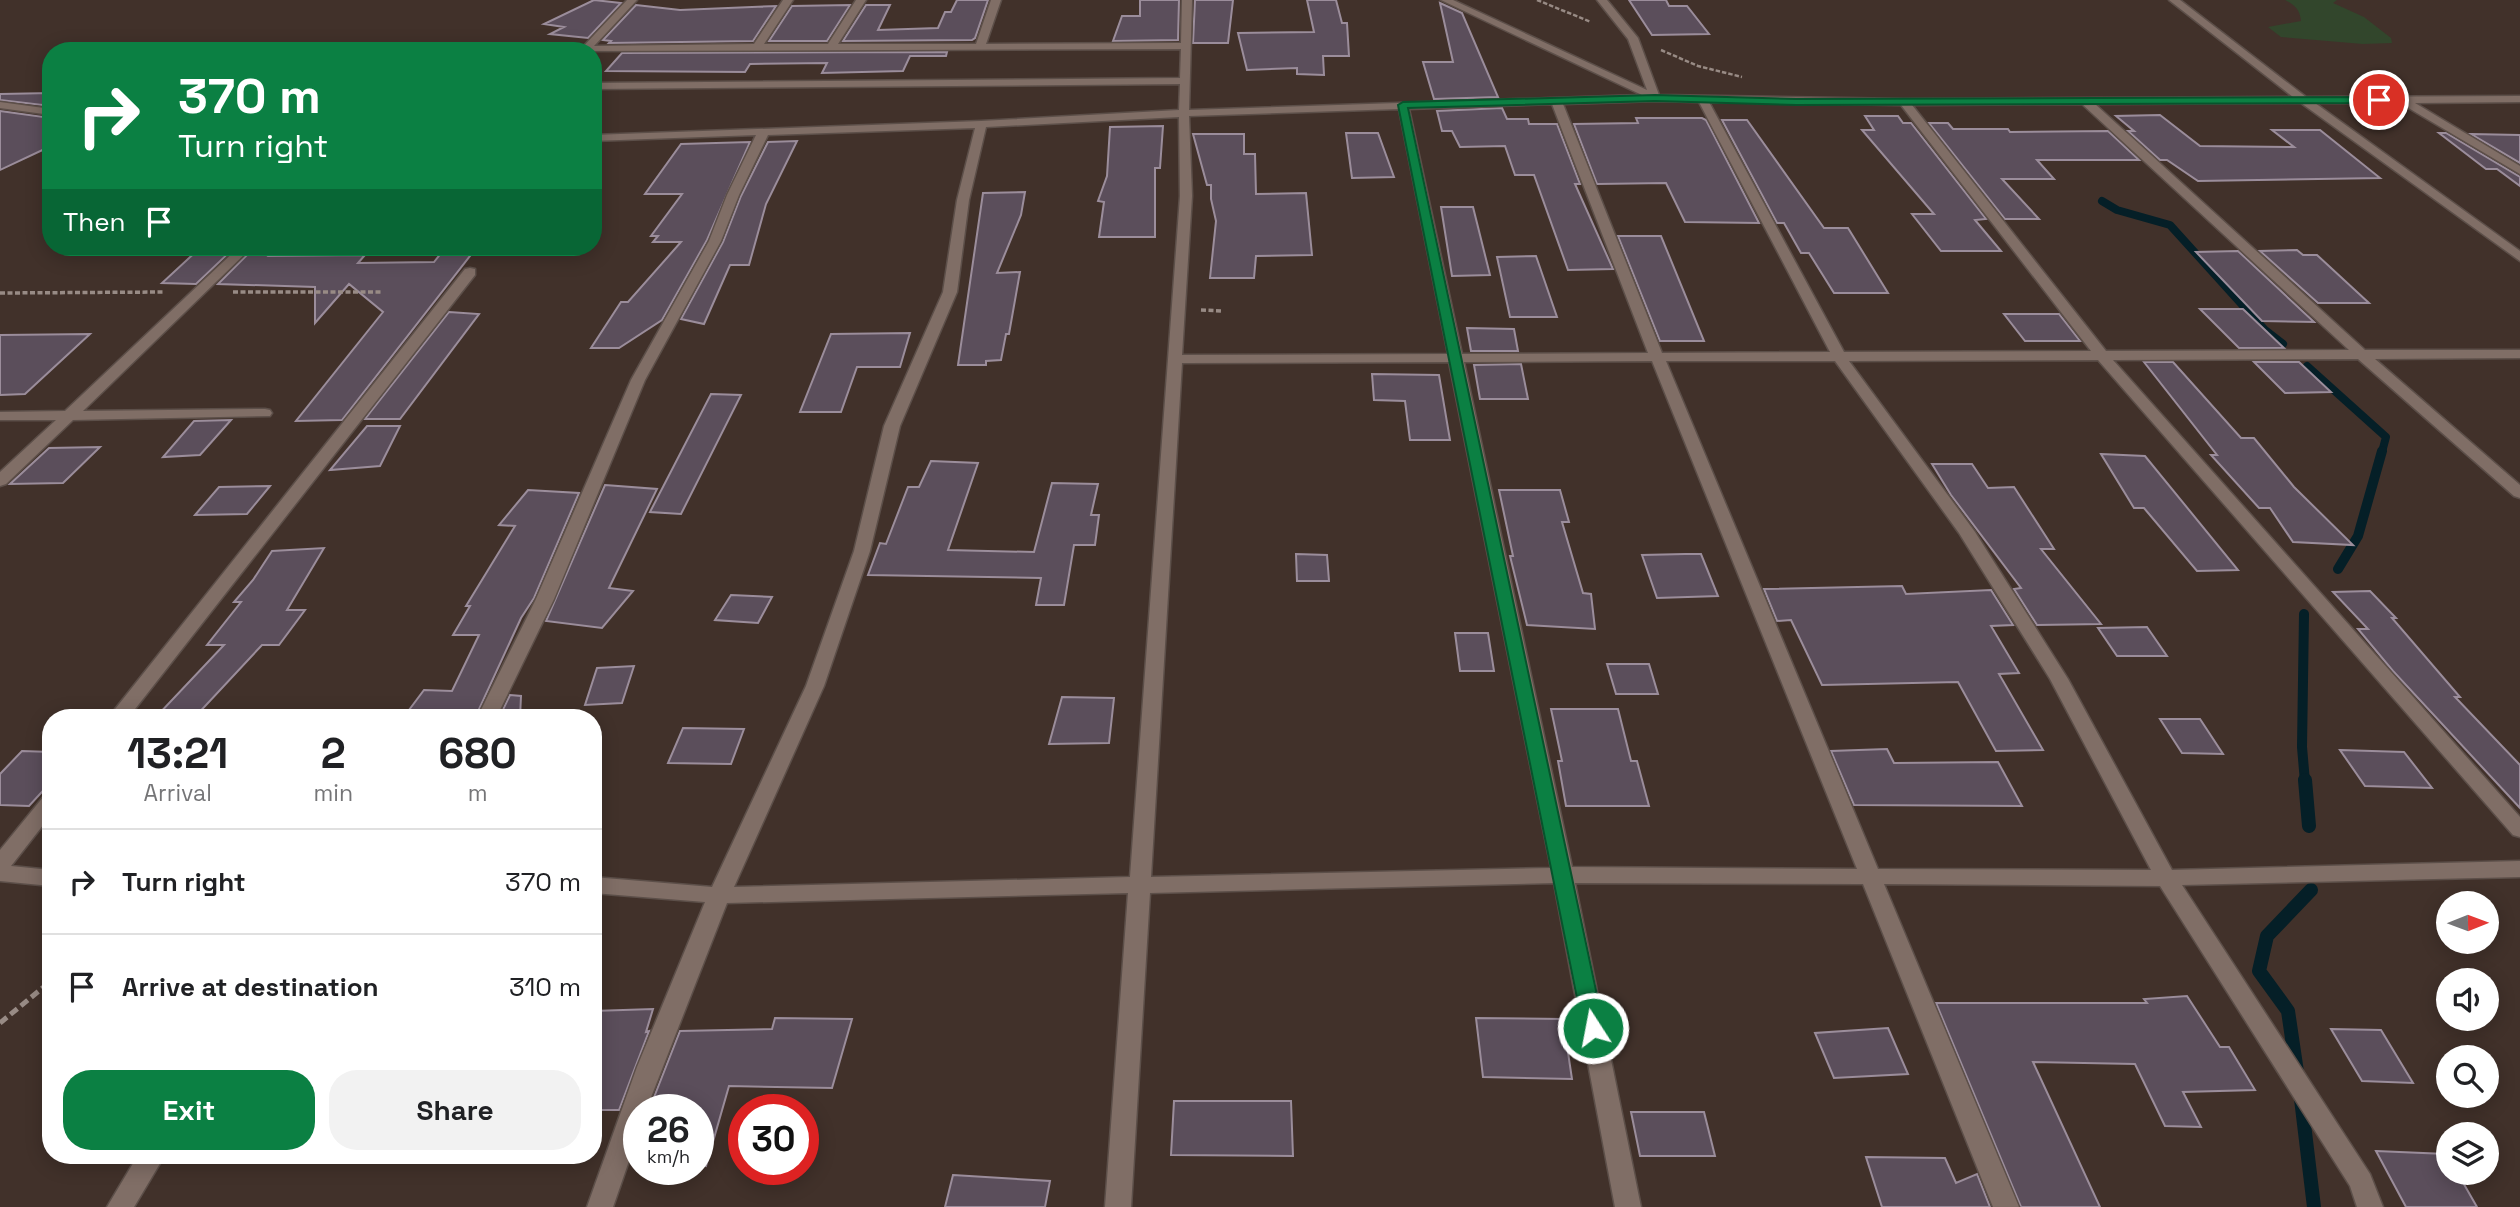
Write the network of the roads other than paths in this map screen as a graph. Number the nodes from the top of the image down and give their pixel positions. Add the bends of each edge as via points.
1 (632, 0) edge
2 (788, 0) edge
3 (861, 0) edge
4 (996, 0) edge
5 (1187, 0) edge
6 (1446, 0) edge
7 (1602, 0) edge
8 (2174, 0) edge
9 (593, 42) edge
10 (980, 46) junction
11 (1186, 46) junction
12 (757, 47) junction
13 (831, 47) junction
14 (602, 50) edge
15 (1185, 82) junction
16 (602, 86) edge
17 (1655, 98) junction
18 (2403, 99) junction
19 (2520, 99) edge
20 (1556, 100) junction
21 (1703, 100) junction
22 (2085, 101) junction
23 (1904, 102) junction
24 (2306, 102) junction
25 (0, 105) edge
26 (1403, 105) junction
27 (42, 111) edge
28 (1184, 113) junction
29 (981, 124) junction
30 (764, 131) junction
31 (602, 138) edge
32 (2520, 171) edge
33 (237, 256) edge
34 (2520, 257) edge
35 (470, 272) dead end
36 (2361, 354) junction
37 (2520, 354) edge
38 (1657, 357) junction
39 (2103, 357) junction
40 (1457, 358) junction
41 (1840, 358) junction
42 (1177, 359) junction
43 (265, 413) dead end
44 (0, 416) edge
45 (69, 416) junction
46 (0, 481) edge
47 (2520, 494) edge
48 (124, 709) edge
49 (490, 709) edge
50 (42, 812) edge
51 (2520, 831) edge
52 (0, 865) edge
53 (2520, 869) edge
54 (0, 873) edge
55 (1563, 875) junction
56 (1868, 875) junction
57 (42, 877) edge
58 (2166, 878) junction
59 (602, 886) edge
60 (1140, 886) junction
61 (719, 895) junction
62 (146, 1164) edge
63 (120, 1207) edge
64 (600, 1207) edge
65 (1118, 1207) edge
66 (1628, 1207) edge
67 (2006, 1207) edge
68 (2370, 1207) edge

1 - 9 street
2 - 12 street
3 - 13 street
4 - 10 street
5 - 11 street
6 - 17 street
7 - 17 street via 1633,38
8 - 24 street
10 - 11 street
10 - 13 street
11 - 15 street
12 - 13 street
12 - 14 street
15 - 16 street
15 - 28 street
17 - 20 street
17 - 21 street
18 - 19 street
18 - 24 street
18 - 32 street
20 - 26 street
20 - 38 street
21 - 23 street
21 - 41 street
22 - 23 street
22 - 24 street
22 - 36 street
23 - 39 street
24 - 34 street
25 - 27 street
26 - 28 street
26 - 40 street
28 - 29 street
28 - 42 street via 1186,196
29 - 30 street
29 - 61 street via 963,200 950,292 892,426 862,551 815,686
30 - 31 street
30 - 49 street via 715,241 638,380 545,599
33 - 45 street
35 - 48 street
36 - 37 street
36 - 39 street
36 - 47 street
38 - 40 street
38 - 41 street
38 - 56 street
39 - 41 street
39 - 51 street
40 - 42 street
40 - 55 street
41 - 58 street via 1967,532 2059,679
42 - 60 street
43 - 45 street
44 - 45 street
45 - 46 street
50 - 52 street
53 - 58 street
54 - 57 street
55 - 56 street
55 - 60 street
55 - 66 street
56 - 58 street
56 - 67 street
58 - 68 street via 2361,1182
59 - 61 street
60 - 61 street
60 - 65 street
61 - 64 street via 649,1067
62 - 63 street

